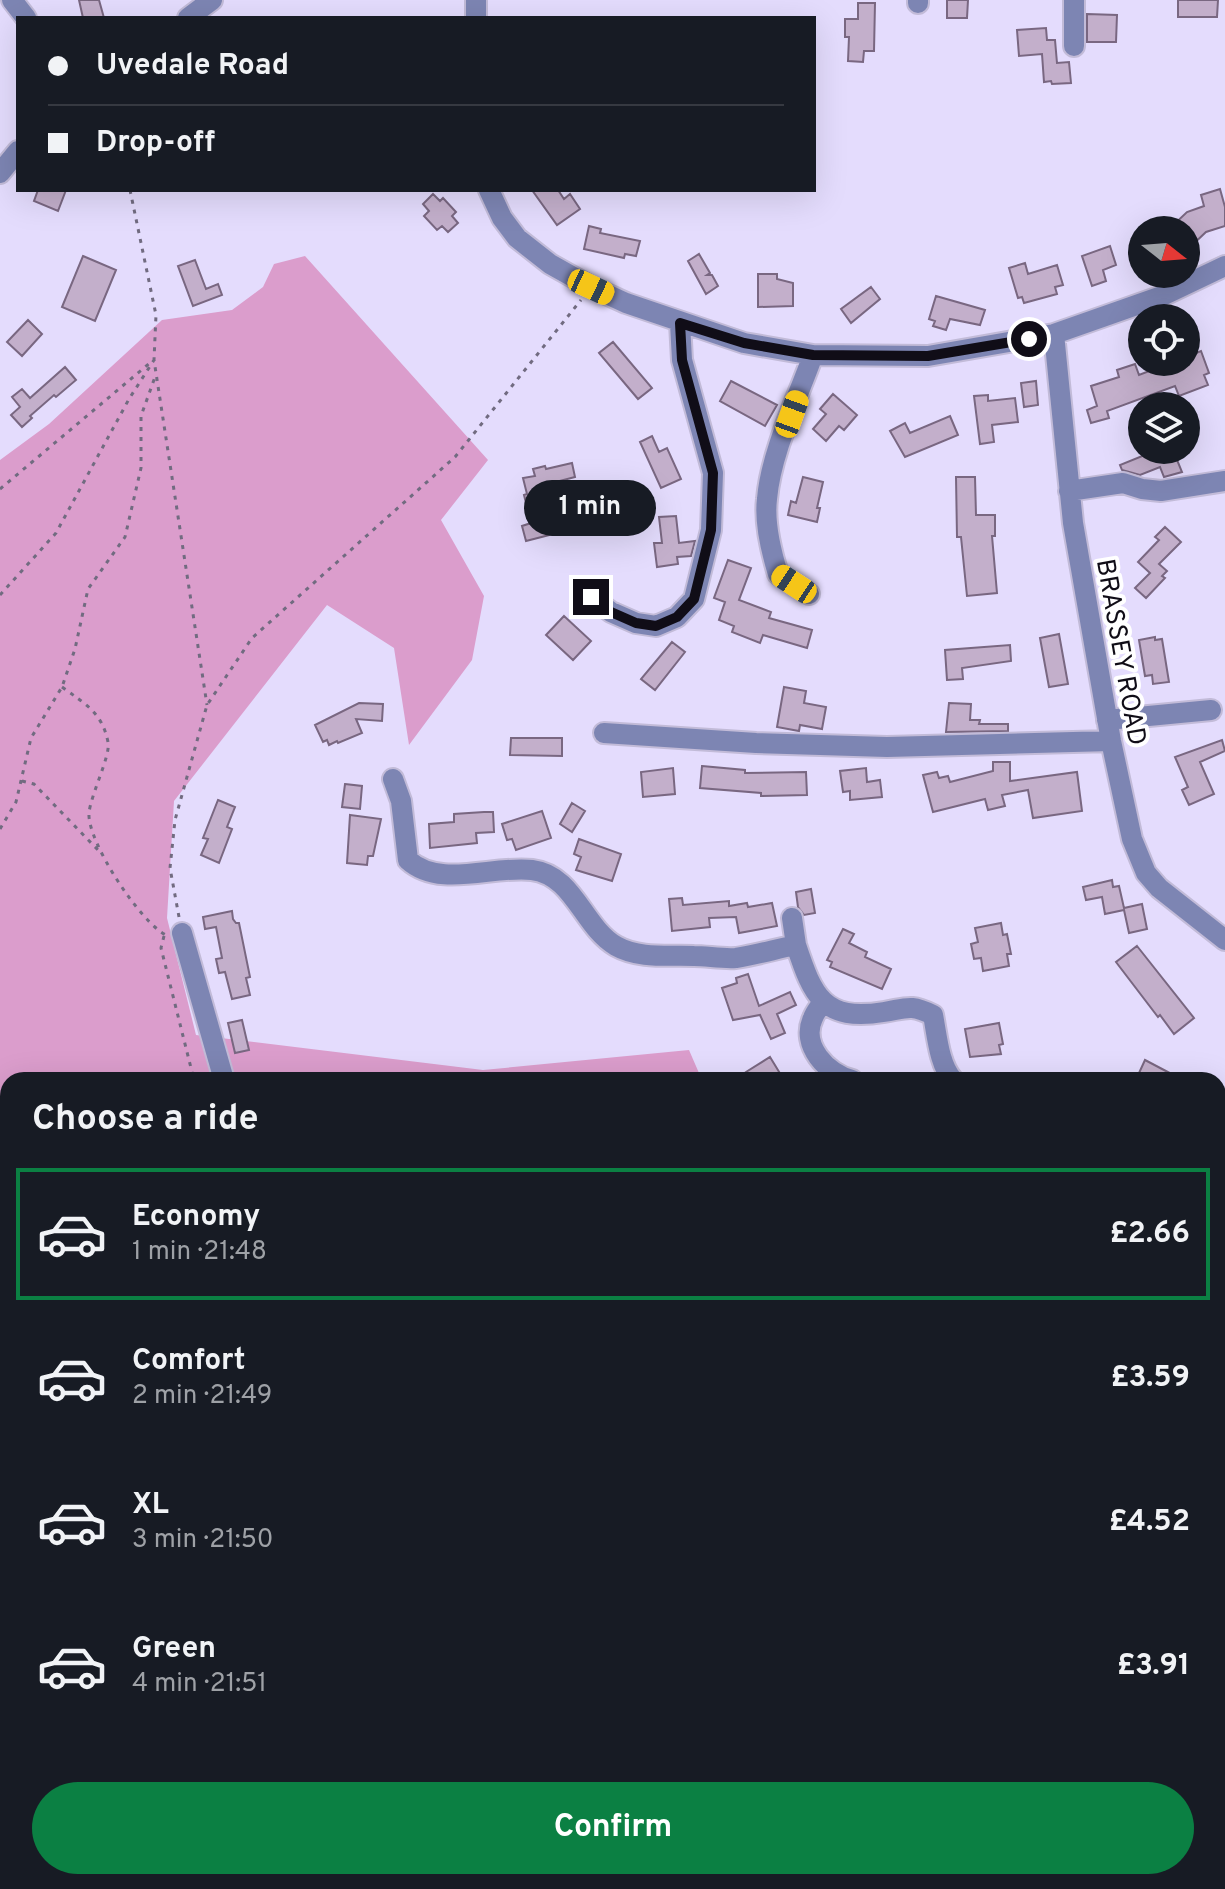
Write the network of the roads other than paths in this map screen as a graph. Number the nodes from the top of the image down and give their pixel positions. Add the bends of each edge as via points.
1 (12, 0) edge
2 (212, 0) edge
3 (1074, 0) edge
4 (24, 16) edge
5 (191, 16) edge
6 (1074, 46) dead end
7 (16, 153) edge
8 (0, 173) edge
9 (490, 192) edge
10 (1225, 266) edge
11 (680, 323) junction
12 (1054, 334) junction
13 (813, 355) junction
14 (1225, 481) edge
15 (1069, 491) junction
16 (809, 594) dead end
17 (591, 597) dead end
18 (1211, 710) dead end
19 (1107, 720) junction
20 (604, 733) dead end
21 (1111, 741) junction
22 (393, 779) dead end
23 (792, 918) dead end
24 (173, 934) road end
25 (1225, 940) edge
26 (796, 945) junction
27 (823, 1001) junction
28 (221, 1072) edge
29 (835, 1072) edge
30 (946, 1072) edge

1 - 4 street
2 - 5 street
3 - 6 street
7 - 8 street
9 - 11 street via 517,238 550,264 626,303
10 - 12 street via 1162,296
11 - 13 street via 744,343
11 - 17 street via 682,360 713,473 711,530 694,599 677,617 656,626 611,612
12 - 13 street via 928,356
12 - 15 street, BRASSEY ROAD
13 - 16 street via 771,472 766,502 778,574
14 - 15 street via 1161,491 1123,483
15 - 19 street, BRASSEY ROAD
18 - 19 street
19 - 21 street, BRASSEY ROAD
20 - 21 street via 887,747
21 - 25 street, BRASSEY ROAD via 1132,839 1146,873
22 - 26 street via 401,801 404,866 448,875 534,870 557,880 615,945 642,955 735,958
23 - 26 street
24 - 28 street
26 - 27 street via 810,987
27 - 29 street via 811,1020 811,1046 822,1064
27 - 30 street via 859,1016 916,1006 933,1015

